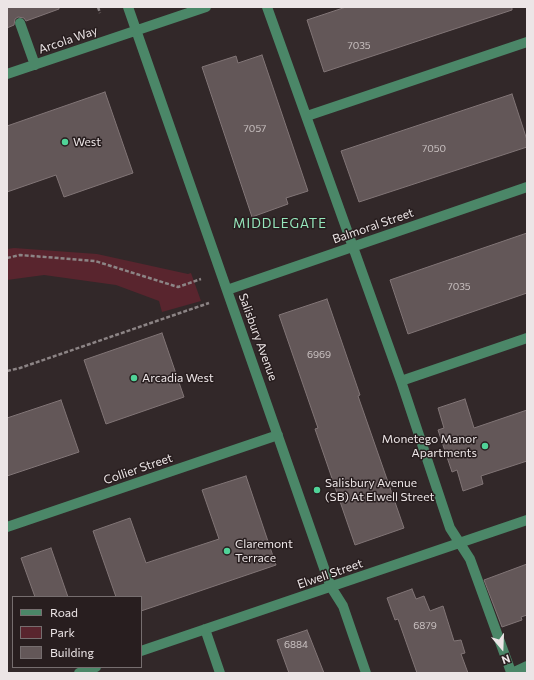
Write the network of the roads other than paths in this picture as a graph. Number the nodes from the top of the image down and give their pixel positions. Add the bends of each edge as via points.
1 (128, 7) edge
2 (206, 7) edge
3 (268, 7) edge
4 (20, 23) dead end
5 (137, 31) junction
6 (527, 42) edge
7 (35, 65) junction
8 (7, 74) edge
9 (307, 116) junction
10 (527, 187) edge
11 (352, 246) junction
12 (227, 290) junction
13 (527, 338) edge
14 (401, 381) junction
15 (278, 435) junction
16 (527, 520) edge
17 (7, 527) edge
18 (459, 543) junction
19 (331, 587) junction
20 (205, 629) junction
21 (142, 651) edge
22 (527, 666) edge
23 (93, 668) edge
24 (512, 672) edge
25 (78, 673) edge
26 (220, 673) edge
27 (366, 673) edge

1 - 5 street, Salisbury Avenue
2 - 5 street, Arcola Way
3 - 9 street
4 - 7 street
5 - 7 street, Arcola Way
5 - 12 street, Salisbury Avenue
6 - 9 street
7 - 8 street, Arcola Way
9 - 11 street
10 - 11 street, Balmoral Street
11 - 12 street, Balmoral Street
11 - 14 street
12 - 15 street, Salisbury Avenue
13 - 14 street
14 - 18 street via 450,528
15 - 17 street, Collier Street
15 - 19 street, Salisbury Avenue
16 - 18 street, Elwell Street
18 - 19 street, Elwell Street
18 - 24 street via 470,559
19 - 20 street, Elwell Street
19 - 27 street, Salisbury Avenue via 343,606
20 - 21 street, Elwell Street
20 - 26 street
22 - 24 street
23 - 25 street

